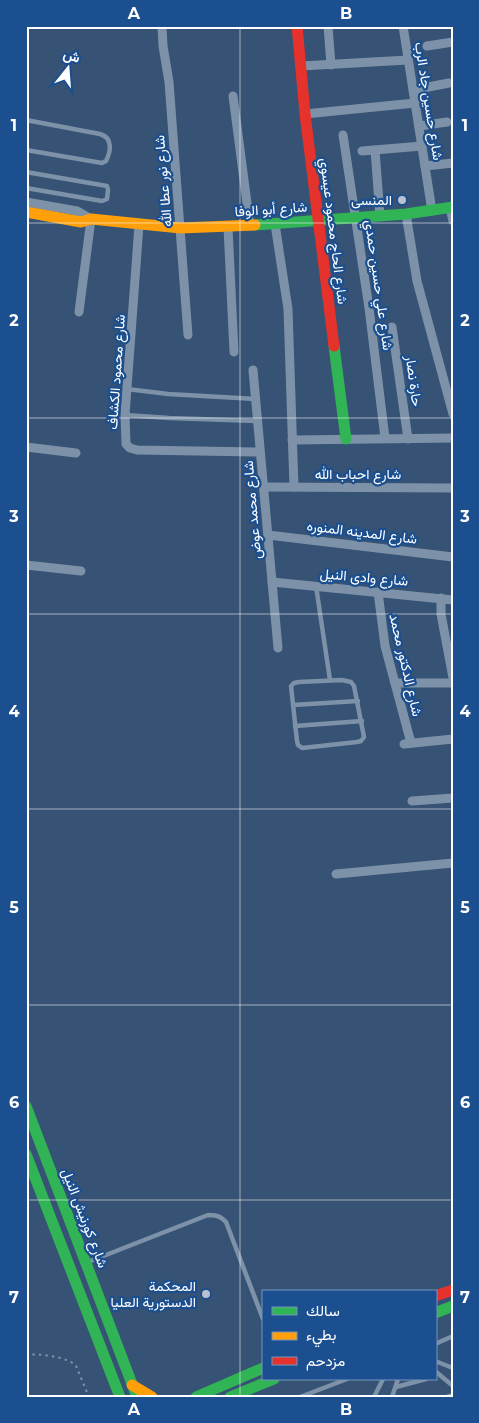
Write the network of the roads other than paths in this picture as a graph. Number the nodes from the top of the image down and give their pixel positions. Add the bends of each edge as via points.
1 (162, 26) edge
2 (297, 26) edge
3 (328, 26) edge
4 (403, 26) edge
5 (453, 42) edge
6 (427, 46) dead end
7 (408, 60) junction
8 (331, 65) junction
9 (300, 66) junction
10 (449, 84) dead end
11 (413, 90) junction
12 (233, 96) dead end
13 (415, 103) junction
14 (304, 114) junction
15 (26, 120) edge
16 (447, 122) dead end
17 (419, 126) junction
18 (343, 135) dead end
19 (422, 146) junction
20 (26, 150) edge
21 (375, 150) junction
22 (362, 151) dead end
23 (453, 163) edge
24 (425, 166) junction
25 (26, 172) edge
26 (26, 188) edge
27 (26, 202) edge
28 (451, 208) edge
29 (432, 210) junction
30 (26, 212) edge
31 (406, 214) junction
32 (380, 216) junction
33 (356, 218) junction
34 (91, 219) junction
35 (317, 221) junction
36 (453, 221) edge
37 (274, 224) junction
38 (139, 225) junction
39 (250, 226) junction
40 (228, 227) junction
41 (181, 228) junction
42 (79, 312) dead end
43 (392, 327) dead end
44 (188, 335) dead end
45 (234, 352) dead end
46 (253, 370) dead end
47 (127, 390) junction
48 (256, 399) junction
49 (125, 414) junction
50 (453, 414) edge
51 (258, 421) junction
52 (385, 438) junction
53 (453, 438) edge
54 (346, 439) junction
55 (408, 439) junction
56 (292, 440) junction
57 (26, 447) edge
58 (260, 452) junction
59 (76, 453) dead end
60 (263, 487) junction
61 (294, 487) junction
62 (453, 488) edge
63 (268, 535) junction
64 (453, 556) edge
65 (26, 565) edge
66 (81, 570) dead end
67 (272, 582) junction
68 (316, 586) junction
69 (378, 592) junction
70 (441, 598) junction
71 (453, 600) edge
72 (278, 648) dead end
73 (450, 655) edge
74 (453, 678) edge
75 (330, 680) junction
76 (395, 683) junction
77 (453, 683) edge
78 (358, 701) junction
79 (293, 706) junction
80 (362, 721) junction
81 (295, 726) junction
82 (453, 739) edge
83 (453, 798) edge
84 (412, 801) dead end
85 (453, 863) edge
86 (336, 874) dead end
87 (26, 1106) edge
88 (26, 1154) edge
89 (86, 1263) junction
90 (453, 1290) edge
91 (436, 1296) edge
92 (453, 1306) edge
93 (436, 1313) edge
94 (262, 1316) edge
95 (453, 1336) edge
96 (436, 1344) edge
97 (436, 1361) edge
98 (262, 1368) edge
99 (453, 1368) edge
100 (438, 1376) edge
101 (272, 1380) edge
102 (344, 1380) edge
103 (382, 1380) edge
104 (398, 1380) edge
105 (422, 1380) edge
106 (132, 1385) junction
107 (453, 1386) edge
108 (396, 1387) junction
109 (453, 1395) edge
110 (120, 1397) edge
111 (137, 1397) edge
112 (152, 1397) edge
113 (196, 1397) edge
114 (230, 1397) edge
115 (300, 1397) edge
116 (374, 1397) edge
117 (392, 1397) edge
118 (448, 1397) edge

1 - 41 street, شارع نور عطا الله
2 - 9 main road, شارع الحاج محمود عيسوي
3 - 8 street
4 - 7 street, شارع حسين جاد الرب
5 - 6 street
7 - 8 street
7 - 11 street, شارع حسين جاد الرب
8 - 9 street
9 - 14 main road, شارع الحاج محمود عيسوي
10 - 11 street
11 - 13 street, شارع حسين جاد الرب
12 - 39 street
13 - 14 street
13 - 17 street, شارع حسين جاد الرب
14 - 35 main road, شارع الحاج محمود عيسوي
15 - 20 lane via 100,134 106,136 110,146 106,161 102,163
16 - 17 street
17 - 19 street, شارع حسين جاد الرب
18 - 33 street, شارع علي حسين حمدي
19 - 21 street
19 - 24 street, شارع حسين جاد الرب
21 - 22 street
21 - 32 street
23 - 24 street
24 - 29 street, شارع حسين جاد الرب
25 - 26 lane via 108,188 107,199 102,201
27 - 34 street, شارع أبو الوفا via 77,211
28 - 29 main road, شارع أبو الوفا
28 - 36 street
29 - 31 main road, شارع أبو الوفا
30 - 34 main road, شارع أبو الوفا via 81,222
31 - 32 main road, شارع أبو الوفا
31 - 50 street via 417,282
32 - 33 main road, شارع أبو الوفا
33 - 35 main road, شارع أبو الوفا
33 - 52 street, شارع علي حسين حمدي
34 - 38 main road, شارع أبو الوفا
34 - 42 street
35 - 37 main road, شارع أبو الوفا
35 - 54 main road, شارع الحاج محمود عيسوي
37 - 39 main road, شارع أبو الوفا
37 - 56 street via 288,309
38 - 41 main road, شارع أبو الوفا
38 - 47 street, شارع محمود الكشاف
39 - 40 main road, شارع أبو الوفا
40 - 41 main road, شارع أبو الوفا
40 - 45 street
41 - 44 street, شارع نور عطا الله
43 - 55 street, حارة نصار
46 - 48 street, شارع محمد عوض
47 - 48 lane
47 - 49 street, شارع محمود الكشاف
48 - 51 street, شارع محمد عوض
49 - 51 lane
49 - 58 street, شارع محمود الكشاف via 126,444 137,450
51 - 58 street, شارع محمد عوض
52 - 54 street
52 - 55 street
53 - 55 street
54 - 56 street
56 - 61 street
57 - 59 street
58 - 60 street, شارع محمد عوض
60 - 61 street, شارع احباب الله
60 - 63 street, شارع محمد عوض
61 - 62 street, شارع احباب الله
63 - 64 street, شارع المدينه المنوره
63 - 67 street, شارع محمد عوض
65 - 66 street
67 - 68 street, شارع وادى النيل
67 - 72 street, شارع محمد عوض
68 - 69 street, شارع وادى النيل
68 - 75 lane
69 - 70 street, شارع وادى النيل
69 - 76 street, شارع الدكتور محمد via 385,646
70 - 71 street, شارع وادى النيل
70 - 73 street
73 - 74 street
75 - 78 lane via 351,682
75 - 79 lane via 294,683 291,686
76 - 77 street
76 - 82 street, شارع الدكتور محمد via 407,743
78 - 79 lane
78 - 80 lane
79 - 81 lane
80 - 81 lane
80 - 81 lane via 364,737 361,741 302,748 298,745
83 - 84 street
85 - 86 street
87 - 89 main road, شارع كورنيش النيل
88 - 110 main road
89 - 94 lane via 208,1215 222,1217
89 - 106 main road, شارع كورنيش النيل
90 - 91 main road
92 - 93 main road
95 - 96 lane
97 - 99 lane
98 - 113 main road
100 - 107 lane
101 - 114 main road
102 - 115 lane
103 - 116 lane
104 - 108 lane
105 - 108 lane
106 - 111 main road, شارع كورنيش النيل
106 - 112 main road
108 - 117 lane
109 - 118 lane

